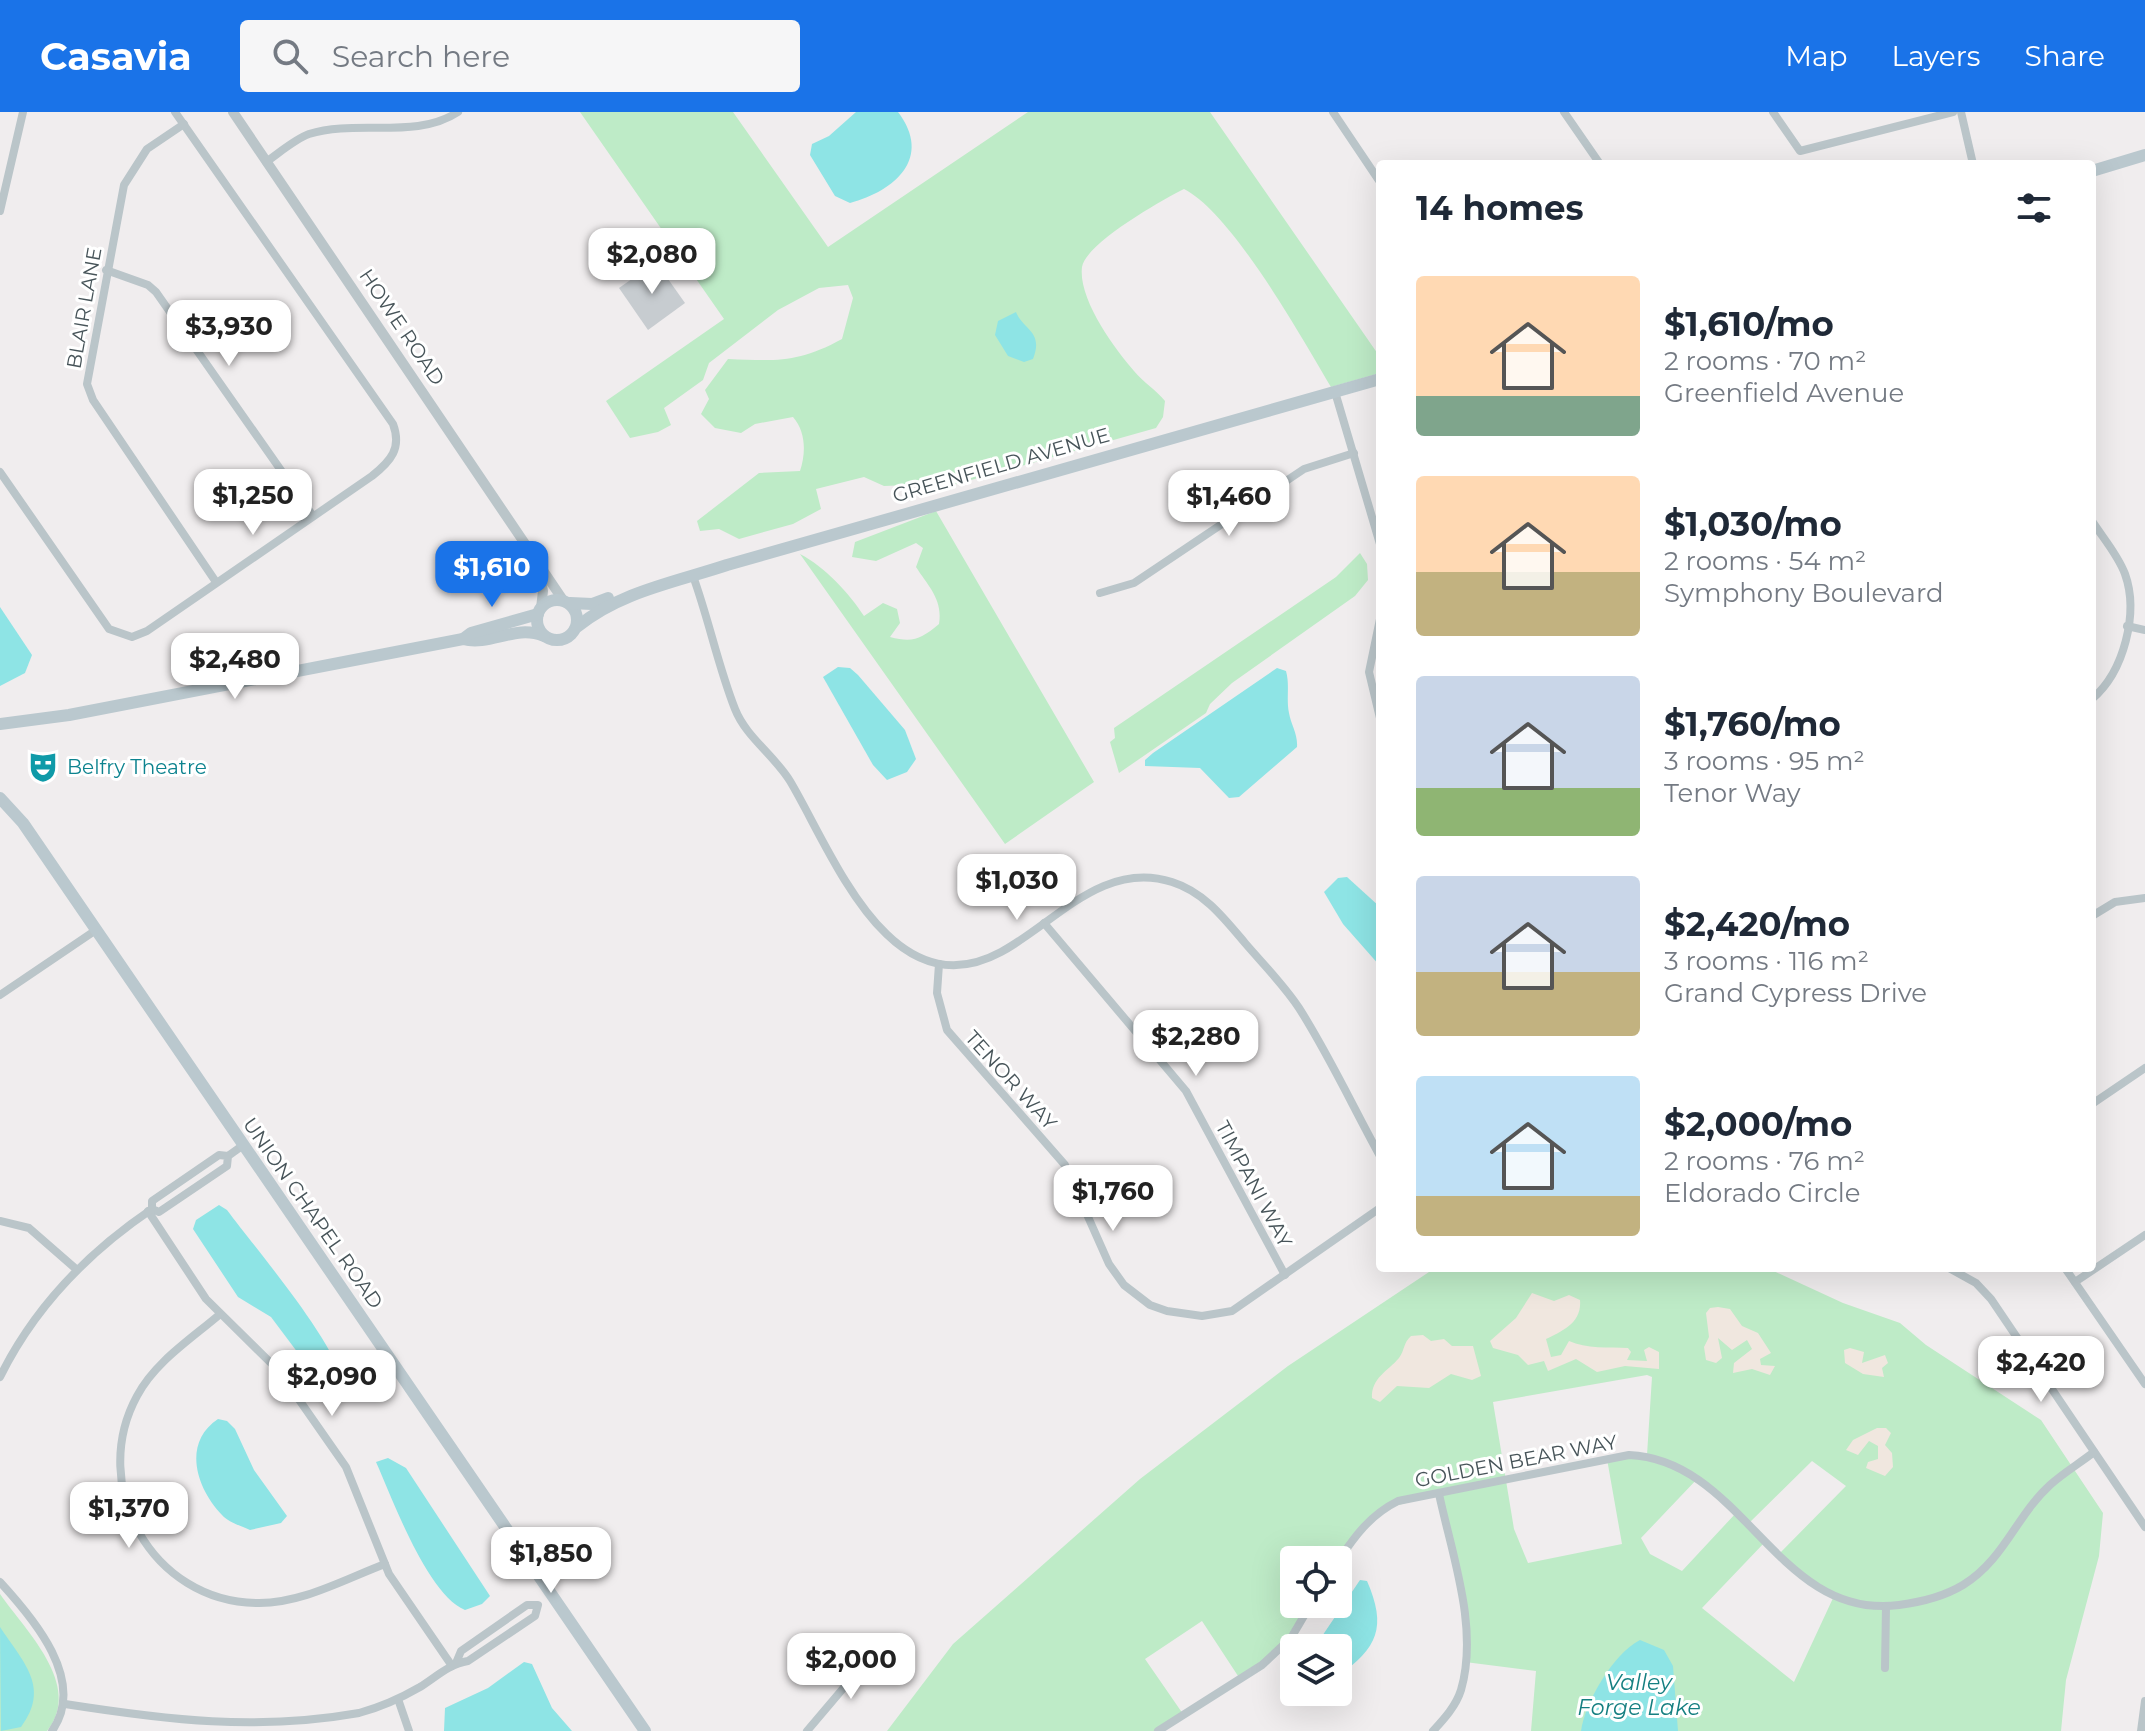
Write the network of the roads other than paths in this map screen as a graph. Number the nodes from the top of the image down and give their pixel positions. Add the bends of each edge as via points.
1 (23, 112) edge
2 (175, 112) edge
3 (233, 112) edge
4 (458, 112) edge
5 (1333, 112) edge
6 (1564, 112) edge
7 (1773, 112) edge
8 (1953, 112) edge
9 (1961, 112) edge
10 (184, 124) junction
11 (2145, 155) edge
12 (1597, 160) edge
13 (1972, 160) edge
14 (266, 162) junction
15 (2096, 170) edge
16 (1376, 176) edge
17 (0, 211) edge
18 (106, 270) junction
19 (1376, 380) edge
20 (1335, 392) junction
21 (1354, 453) junction
22 (0, 472) edge
23 (313, 516) junction
24 (2096, 527) edge
25 (1376, 530) edge
26 (538, 565) junction
27 (693, 576) junction
28 (216, 582) junction
29 (1100, 593) dead end
30 (634, 594) junction
31 (566, 602) junction
32 (540, 611) junction
33 (2127, 626) junction
34 (577, 627) junction
35 (2145, 630) edge
36 (544, 636) junction
37 (1376, 638) edge
38 (463, 639) junction
39 (2096, 694) edge
40 (1376, 701) edge
41 (0, 724) edge
42 (0, 798) edge
43 (2145, 898) edge
44 (2096, 914) edge
45 (1044, 923) junction
46 (96, 930) junction
47 (939, 964) junction
48 (0, 995) edge
49 (2145, 1068) edge
50 (2096, 1101) edge
51 (242, 1146) junction
52 (1376, 1149) edge
53 (228, 1156) junction
54 (150, 1210) junction
55 (1376, 1211) edge
56 (0, 1221) edge
57 (2145, 1235) edge
58 (2096, 1268) edge
59 (76, 1269) junction
60 (1956, 1272) edge
61 (2068, 1272) edge
62 (2090, 1272) edge
63 (1285, 1275) junction
64 (2075, 1282) junction
65 (219, 1315) junction
66 (0, 1377) edge
67 (2145, 1384) edge
68 (2094, 1452) junction
69 (1439, 1494) junction
70 (2145, 1527) edge
71 (1348, 1546) edge
72 (385, 1564) junction
73 (0, 1582) edge
74 (552, 1596) junction
75 (1886, 1607) junction
76 (1303, 1618) edge
77 (874, 1652) dead end
78 (454, 1664) junction
79 (1885, 1668) dead end
80 (398, 1699) junction
81 (2145, 1701) edge
82 (65, 1704) junction
83 (217, 1729) edge
84 (52, 1731) edge
85 (409, 1731) edge
86 (645, 1731) edge
87 (807, 1731) edge
88 (1158, 1731) edge
89 (1433, 1731) edge
90 (2141, 1731) edge

1 - 17 street
2 - 10 street
3 - 14 street, HOWE ROAD
4 - 14 street via 430,125 307,135
5 - 16 street
6 - 12 street
7 - 8 street via 1800,151
9 - 13 street
10 - 18 street, BLAIR LANE via 147,149 130,171
10 - 23 street via 397,435 394,454 372,476
11 - 15 main road
14 - 26 street, HOWE ROAD via 485,479
18 - 23 street via 156,292
18 - 28 street, BLAIR LANE via 87,384
19 - 20 main road, GREENFIELD AVENUE
20 - 21 street
20 - 27 main road, GREENFIELD AVENUE
21 - 25 street
21 - 29 street via 1292,476 1134,583
22 - 28 street via 109,629 120,635 147,631
23 - 28 street
24 - 33 street via 2124,571
26 - 31 street, HOWE ROAD
26 - 32 street, HOWE ROAD
27 - 30 main road, GREENFIELD AVENUE
27 - 47 street via 741,721 787,776 876,926 901,949
30 - 31 main road, GREENFIELD AVENUE via 620,593 592,604
30 - 34 main road, GREENFIELD AVENUE via 594,612
31 - 32 main road via 550,601
31 - 34 main road via 577,614
32 - 36 main road via 537,624
32 - 38 main road
33 - 35 street
33 - 39 street via 2115,669
34 - 36 main road via 563,639
36 - 38 main road via 518,630 475,642
37 - 40 street via 1369,672
38 - 41 main road
42 - 46 main road, UNION CHAPEL ROAD
43 - 44 street via 2115,902
45 - 47 street via 989,957
45 - 52 street via 1099,887 1141,876 1199,894 1299,1008
45 - 63 street, TIMPANI WAY via 1186,1091
46 - 48 street
46 - 51 main road, UNION CHAPEL ROAD
47 - 63 street, TENOR WAY via 937,993 947,1030 1065,1165 1109,1264 1135,1295 1167,1311 1219,1315 1244,1305
49 - 50 street
51 - 53 street
51 - 74 main road, UNION CHAPEL ROAD
53 - 54 street via 219,1155 152,1201
53 - 54 street via 227,1166 159,1212
54 - 59 street
54 - 65 street
55 - 63 street, TENOR WAY
56 - 59 street via 29,1228
57 - 58 street
59 - 66 street via 33,1320
60 - 68 street via 1991,1299
61 - 64 street
62 - 64 street
64 - 67 street
65 - 72 street via 279,1371 346,1467
65 - 72 street via 149,1378 126,1419 119,1459 121,1486 140,1537 169,1571 188,1584 211,1595 256,1603 296,1598
68 - 70 street
68 - 75 street, GOLDEN BEAR WAY via 2050,1485 1978,1575 1933,1599
69 - 71 street, GOLDEN BEAR WAY via 1380,1510
69 - 75 street, GOLDEN BEAR WAY via 1629,1455 1662,1459 1699,1477 1816,1586 1848,1601
69 - 89 street via 1466,1626 1466,1651 1461,1691
72 - 78 street
73 - 82 street via 58,1663
74 - 78 street via 538,1605 535,1616 468,1661
74 - 86 main road, UNION CHAPEL ROAD
75 - 79 street
76 - 88 street via 1291,1638 1262,1665
77 - 87 street
78 - 80 street
80 - 83 street via 296,1729
80 - 85 street
81 - 90 street
82 - 83 street
82 - 84 street

